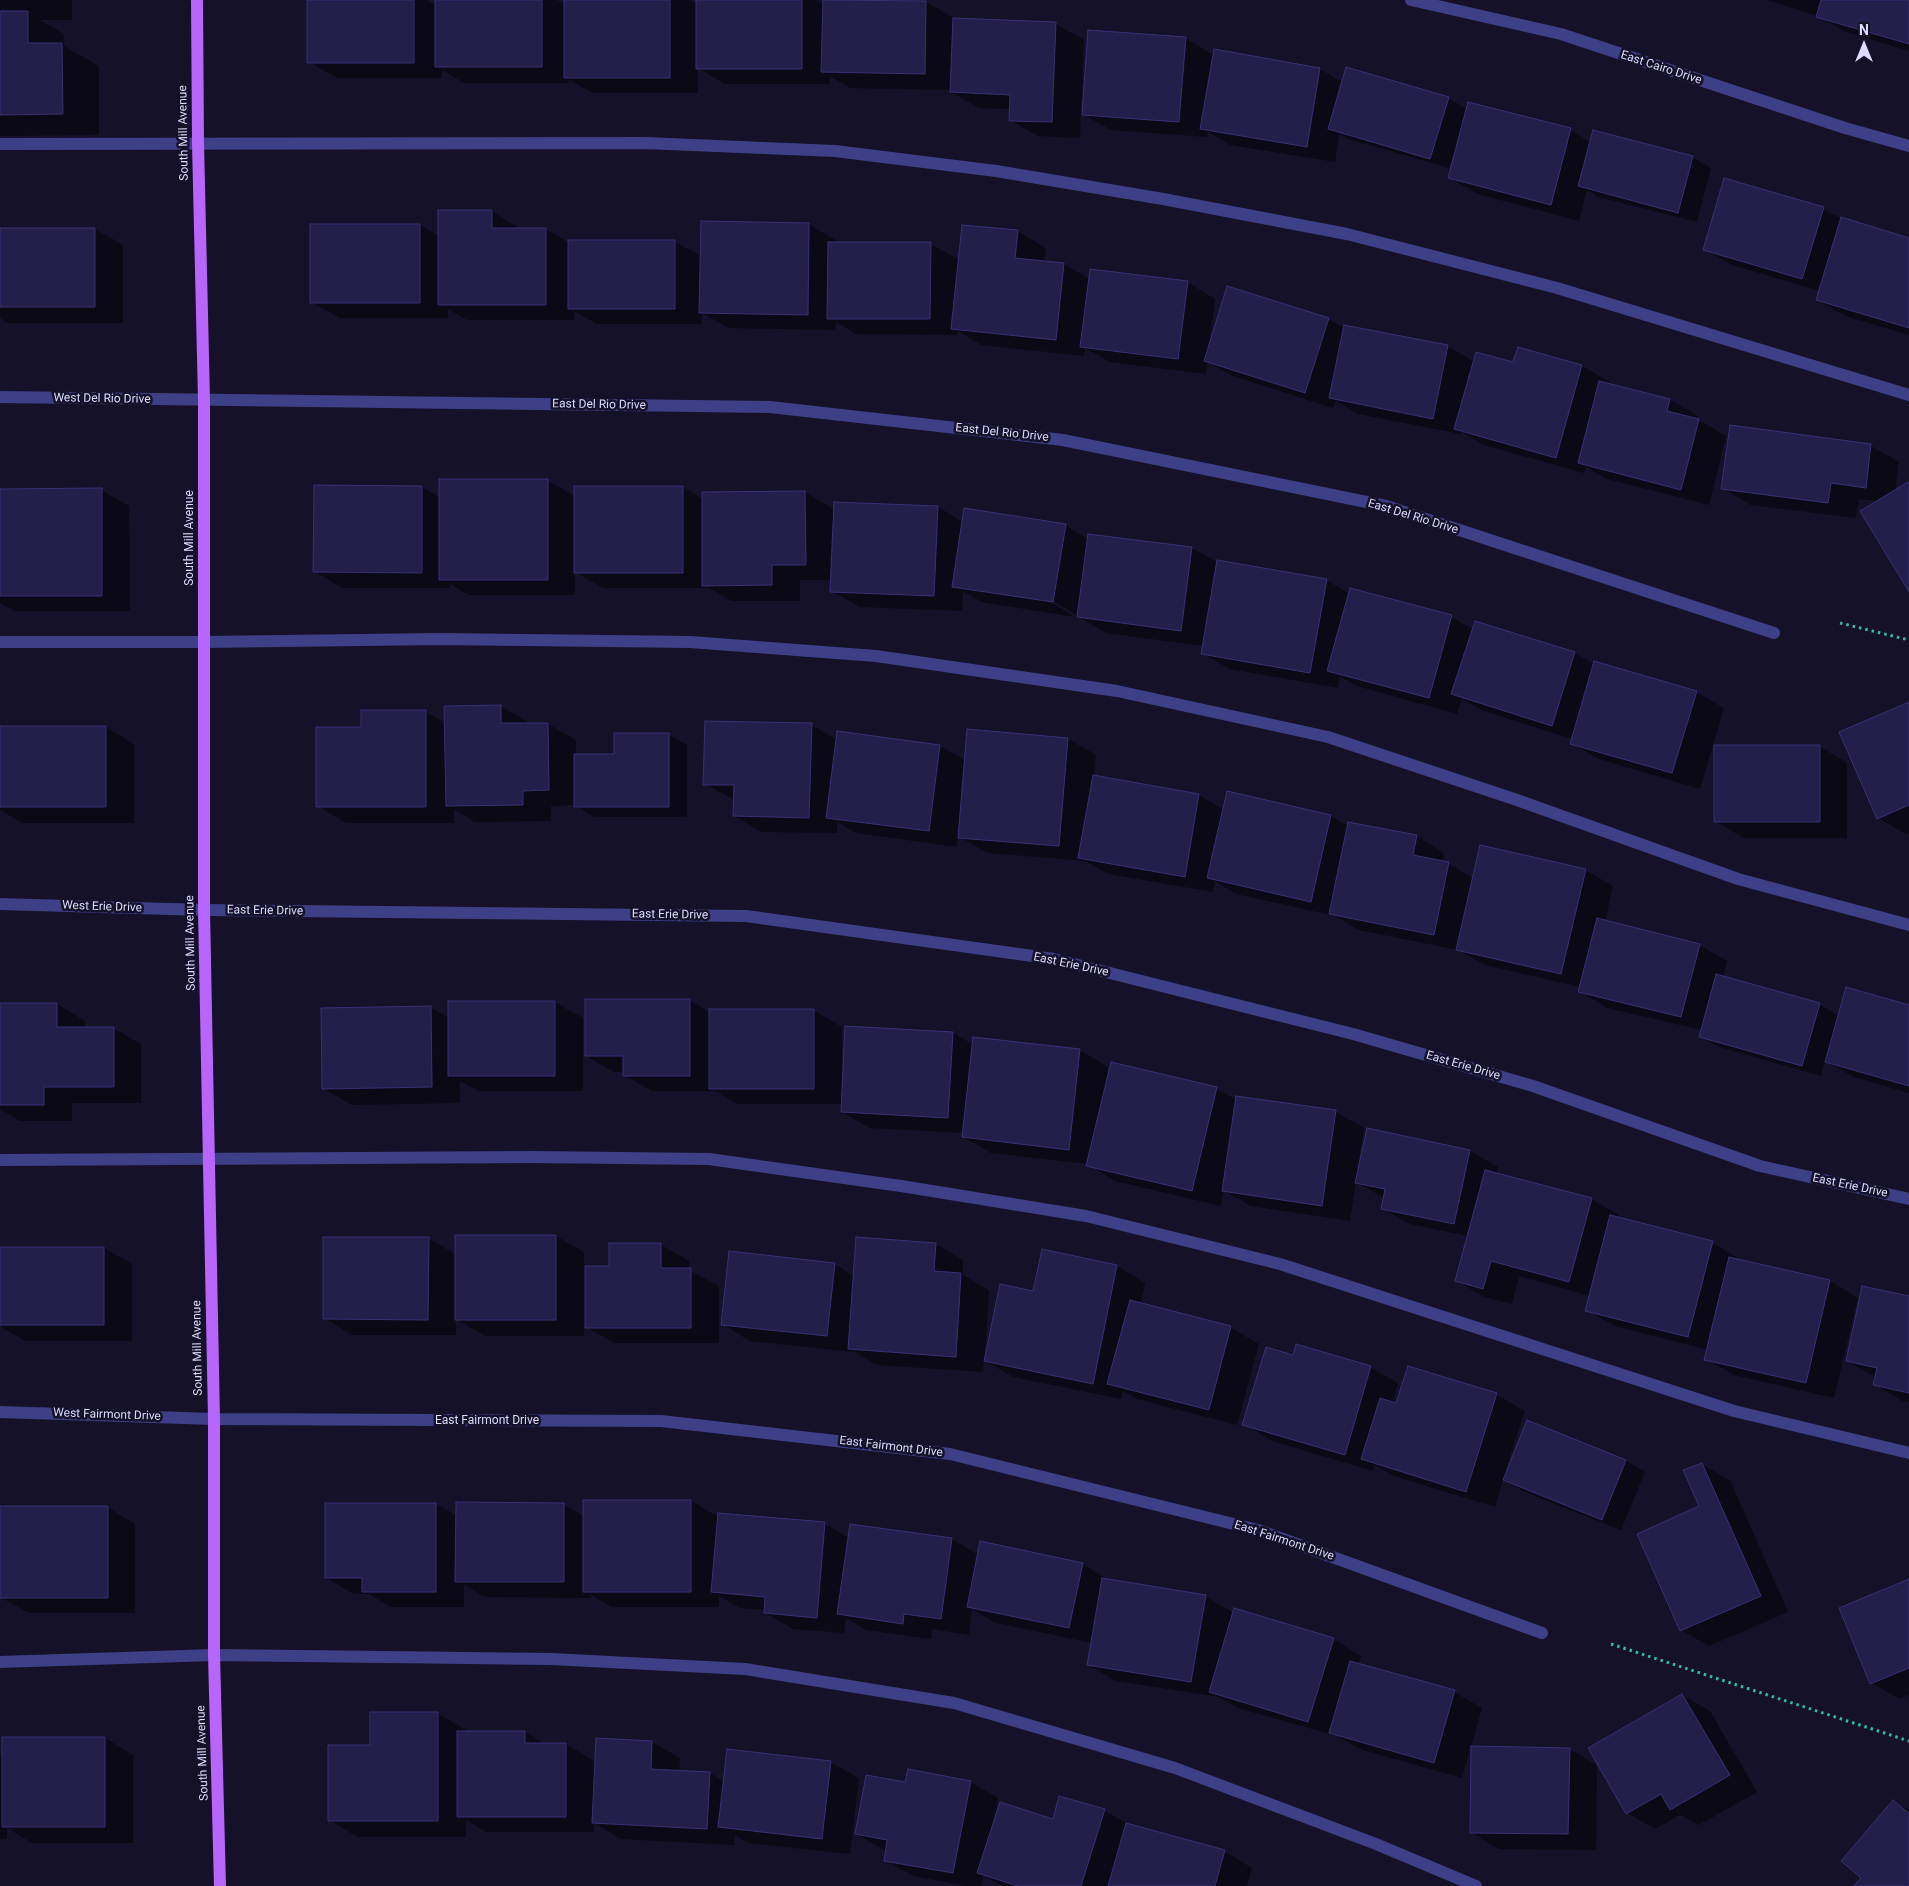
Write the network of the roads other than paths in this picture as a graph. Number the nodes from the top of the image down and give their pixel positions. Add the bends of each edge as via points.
1 (197, 0) edge
2 (1411, 0) edge
3 (198, 143) junction
4 (0, 144) edge
5 (1909, 146) edge
6 (1909, 395) edge
7 (0, 396) edge
8 (204, 400) junction
9 (1774, 633) dead end
10 (0, 642) edge
11 (204, 642) junction
12 (0, 904) edge
13 (204, 910) junction
14 (1909, 925) edge
15 (208, 1159) junction
16 (0, 1160) edge
17 (1909, 1199) edge
18 (0, 1412) edge
19 (214, 1419) junction
20 (1909, 1453) edge
21 (1542, 1633) dead end
22 (214, 1655) junction
23 (0, 1662) edge
24 (220, 1886) edge
25 (1476, 1886) edge

1 - 3 main road, South Mill Avenue
2 - 5 street, East Cairo Drive via 1561,34
3 - 4 street
3 - 6 street via 645,143 835,151 996,170 1347,234 1557,288
3 - 8 main road, South Mill Avenue
7 - 8 street, West Del Rio Drive
8 - 9 street, East Del Rio Drive via 770,407 1063,440 1386,506
8 - 11 main road, South Mill Avenue
10 - 11 street
11 - 13 main road, South Mill Avenue
11 - 14 street via 439,638 690,642 876,656 1117,690 1328,737 1738,879
12 - 13 street, West Erie Drive
13 - 15 main road, South Mill Avenue
13 - 17 street, East Erie Drive via 746,916 1054,959 1353,1034 1533,1086 1760,1166
15 - 16 street
15 - 19 main road, South Mill Avenue
15 - 20 street via 531,1156 709,1159 1086,1216 1280,1264 1734,1411
18 - 19 street, West Fairmont Drive
19 - 21 street, East Fairmont Drive via 661,1421 950,1454 1258,1530
19 - 22 main road, South Mill Avenue
22 - 23 street
22 - 24 main road, South Mill Avenue
22 - 25 street via 552,1659 745,1669 954,1704 1175,1768 1376,1844

